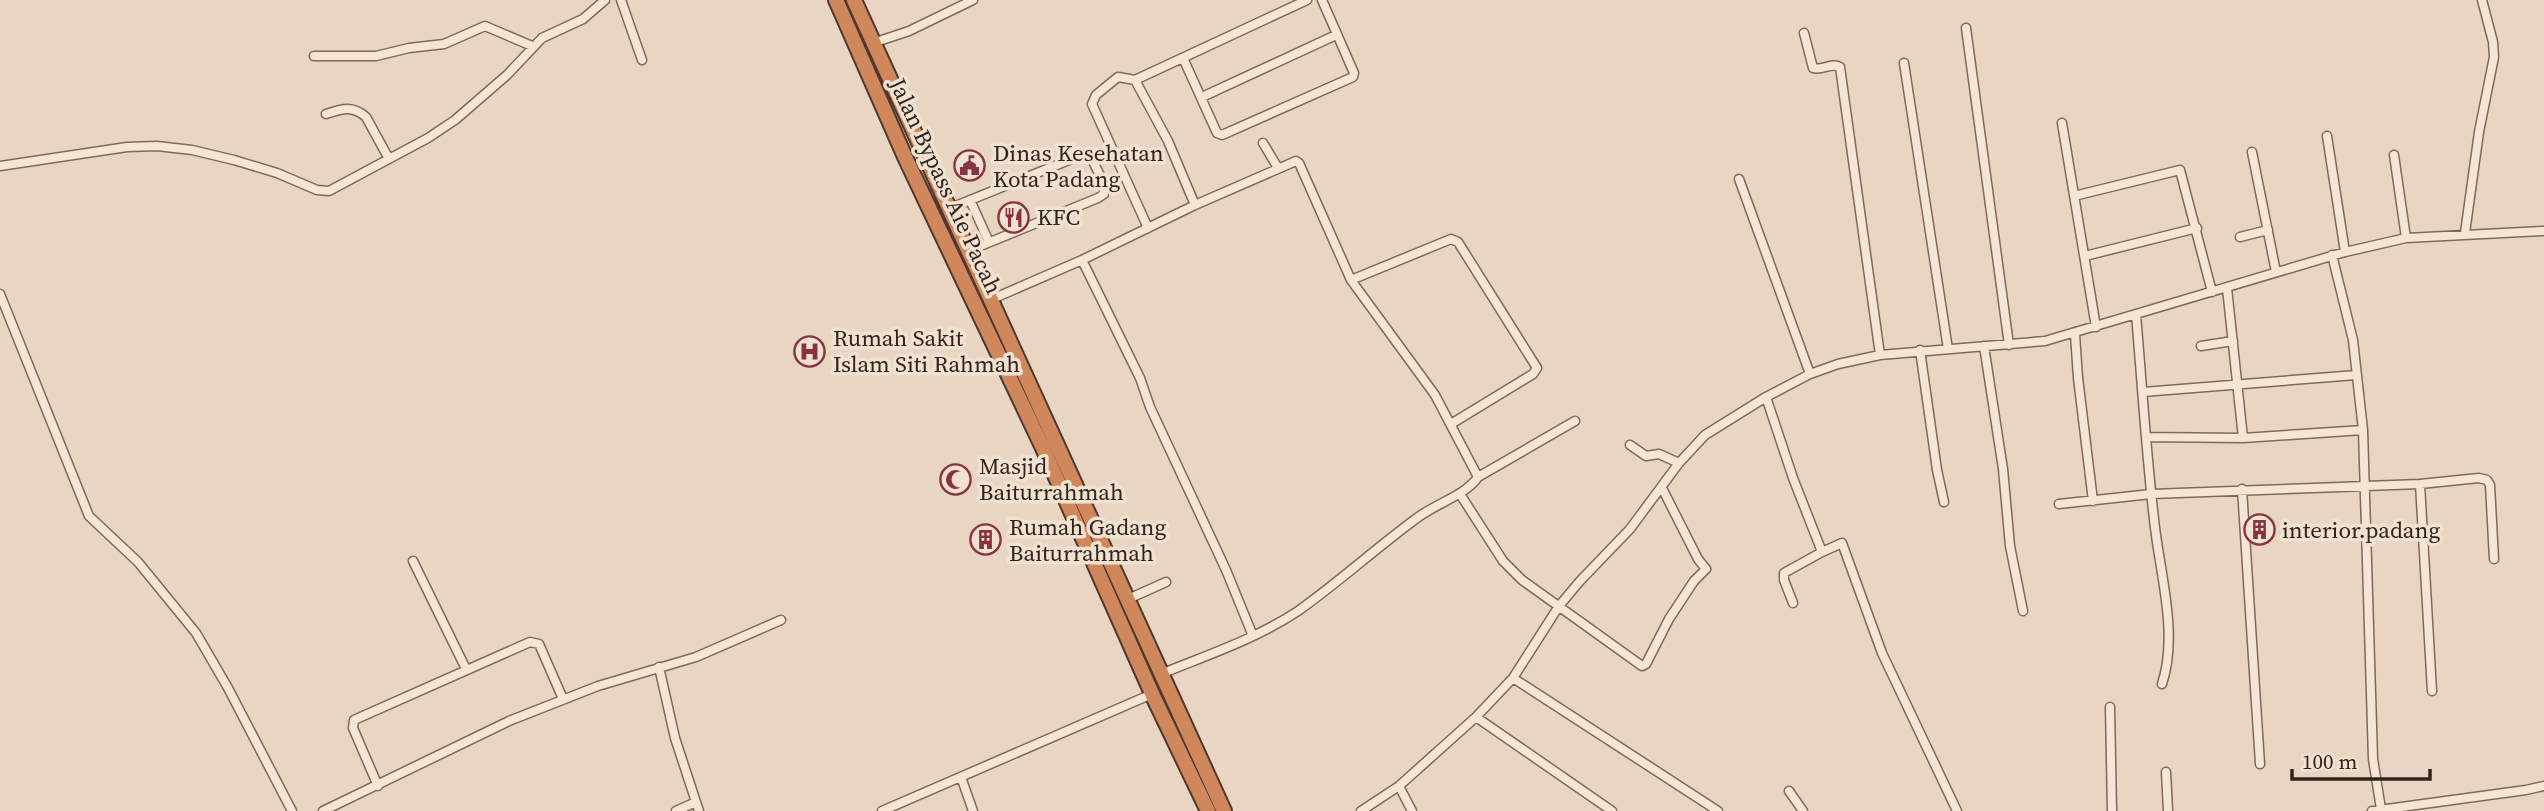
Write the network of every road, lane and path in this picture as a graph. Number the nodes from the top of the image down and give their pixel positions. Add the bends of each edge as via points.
1 (605, 0) edge
2 (621, 0) edge
3 (836, 0) edge
4 (854, 0) edge
5 (973, 0) edge
6 (1307, 0) edge
7 (1322, 0) edge
8 (2483, 0) edge
9 (1966, 28) dead end
10 (1804, 33) dead end
11 (1335, 35) junction
12 (873, 43) junction
13 (533, 46) junction
14 (314, 56) dead end
15 (1183, 58) junction
16 (642, 60) dead end
17 (1904, 64) dead end
18 (1135, 80) junction
19 (1202, 97) junction
20 (326, 114) dead end
21 (2062, 123) dead end
22 (2327, 136) dead end
23 (1262, 143) dead end
24 (2252, 152) dead end
25 (2394, 155) dead end
26 (389, 159) junction
27 (0, 166) edge
28 (1278, 168) junction
29 (1739, 180) dead end
30 (2074, 197) junction
31 (970, 200) junction
32 (1195, 205) junction
33 (948, 209) junction
34 (1148, 228) junction
35 (2197, 228) junction
36 (2268, 230) junction
37 (2544, 231) edge
38 (2465, 233) junction
39 (2240, 237) dead end
40 (2406, 237) junction
41 (989, 242) junction
42 (968, 251) junction
43 (2345, 252) junction
44 (2085, 256) junction
45 (2332, 256) junction
46 (1082, 261) junction
47 (2276, 272) junction
48 (1351, 280) junction
49 (2227, 288) junction
50 (2212, 292) junction
51 (0, 294) edge
52 (990, 300) junction
53 (2136, 315) junction
54 (2096, 327) junction
55 (2075, 334) junction
56 (2233, 341) junction
57 (2009, 345) junction
58 (1984, 346) junction
59 (2201, 346) dead end
60 (1948, 349) junction
61 (1920, 351) junction
62 (1880, 355) junction
63 (1810, 374) junction
64 (2356, 375) junction
65 (2236, 385) junction
66 (2143, 392) junction
67 (1766, 397) junction
68 (1575, 421) dead end
69 (1451, 424) junction
70 (2363, 430) junction
71 (2146, 437) junction
72 (2243, 438) junction
73 (1630, 445) dead end
74 (1679, 463) junction
75 (1478, 478) junction
76 (2420, 484) junction
77 (2364, 485) junction
78 (1662, 488) junction
79 (2242, 489) junction
80 (1460, 494) junction
81 (2151, 494) junction
82 (2094, 501) junction
83 (1944, 502) dead end
84 (2059, 504) dead end
85 (1822, 552) junction
86 (1101, 559) junction
87 (2494, 559) dead end
88 (413, 561) dead end
89 (1166, 582) dead end
90 (1126, 600) junction
91 (1793, 603) dead end
92 (1559, 606) junction
93 (2023, 611) dead end
94 (781, 620) dead end
95 (1253, 636) junction
96 (659, 667) junction
97 (466, 669) junction
98 (1161, 674) junction
99 (1513, 678) junction
100 (2162, 684) dead end
101 (2432, 691) dead end
102 (1152, 694) junction
103 (563, 699) junction
104 (2110, 707) dead end
105 (1476, 717) junction
106 (2260, 764) dead end
107 (2166, 772) dead end
108 (961, 777) junction
109 (378, 786) junction
110 (1399, 786) junction
111 (2544, 786) edge
112 (1789, 792) dead end
113 (697, 807) edge
114 (2376, 810) edge
115 (292, 811) edge
116 (323, 811) edge
117 (676, 811) edge
118 (882, 811) edge
119 (973, 811) edge
120 (1208, 811) edge
121 (1224, 811) edge
122 (1360, 811) edge
123 (1412, 811) edge
124 (1612, 811) edge
125 (1718, 811) edge
126 (1803, 811) edge
127 (1957, 811) edge
128 (2112, 811) edge
129 (2168, 811) edge

1 - 13 street via 583,19
2 - 16 street
3 - 86 highway, Jalan Bypass Aie Pacah via 905,157
4 - 12 highway
5 - 12 street
6 - 15 street
7 - 11 street
8 - 38 street via 2494,57
9 - 57 street
10 - 62 street via 1813,68 1840,67
11 - 19 street
11 - 19 street via 1354,73 1346,81 1222,135
12 - 33 highway
13 - 14 street via 485,26 444,44 376,56
13 - 26 street via 455,120
15 - 18 street
15 - 19 street
17 - 60 street
18 - 32 street
18 - 34 street via 1118,77 1092,104
20 - 26 street via 350,107 360,112
21 - 30 street
22 - 43 street
23 - 28 street
24 - 36 street
25 - 40 street
26 - 27 street via 324,191 234,160 157,146
28 - 32 street
28 - 48 street via 1299,163
29 - 63 street
30 - 35 street via 2179,169
30 - 44 street
31 - 33 street
31 - 41 street
31 - 41 street via 1084,154 1091,157 1104,184 1104,194 1098,198
32 - 34 street
33 - 42 highway
34 - 46 street
35 - 44 street
35 - 50 street
36 - 39 street
36 - 47 street
37 - 38 street
38 - 40 street
40 - 43 street
41 - 42 street
42 - 52 highway
43 - 45 street
44 - 54 street
45 - 47 street
45 - 64 street via 2353,340
46 - 52 street
46 - 95 street via 1140,378
47 - 49 street
48 - 69 street
48 - 69 street via 1451,239 1458,242 1536,368
49 - 50 street
49 - 56 street
50 - 53 street
51 - 115 street via 89,516 138,562 196,633
52 - 86 highway
53 - 54 street
53 - 66 street
54 - 55 street
55 - 57 street
55 - 82 street
56 - 59 street
56 - 65 street
57 - 58 street
58 - 60 street
58 - 93 street
60 - 61 street
61 - 62 street
61 - 83 street
62 - 63 street
63 - 67 street
64 - 65 street
64 - 70 street
65 - 66 street
65 - 72 street
66 - 71 street
67 - 74 street via 1705,435
67 - 85 street
68 - 75 street
69 - 75 street
70 - 72 street
70 - 77 street
71 - 72 street
71 - 81 street
73 - 74 street via 1646,456 1659,454
74 - 78 street
75 - 80 street
76 - 77 street
76 - 87 street via 2479,478 2488,482
76 - 101 street
77 - 79 street
77 - 114 street
78 - 92 street
78 - 92 street via 1706,569 1669,619 1646,664 1638,664
79 - 81 street
79 - 106 street
80 - 92 street via 1503,561 1521,580
80 - 95 street via 1419,516 1298,610
81 - 82 street
81 - 100 street via 2167,613 2168,656
82 - 84 street
85 - 91 street via 1784,573
85 - 127 street via 1842,543 1882,653
86 - 90 highway
86 - 102 highway, Jalan Bypass Aie Pacah
88 - 97 street
89 - 90 street
90 - 98 highway
92 - 99 street
94 - 96 street via 696,657
95 - 98 street
96 - 103 street
96 - 113 street
97 - 103 street via 535,642
97 - 109 street via 352,721
98 - 121 highway
99 - 105 street
99 - 125 street
102 - 108 street
102 - 120 highway, Jalan Bypass Aie Pacah
103 - 109 street
104 - 128 street
105 - 110 street
105 - 124 street
107 - 129 street
108 - 118 street
108 - 119 street
109 - 116 street
110 - 122 street
110 - 123 street
111 - 114 street
112 - 126 street
113 - 117 street

